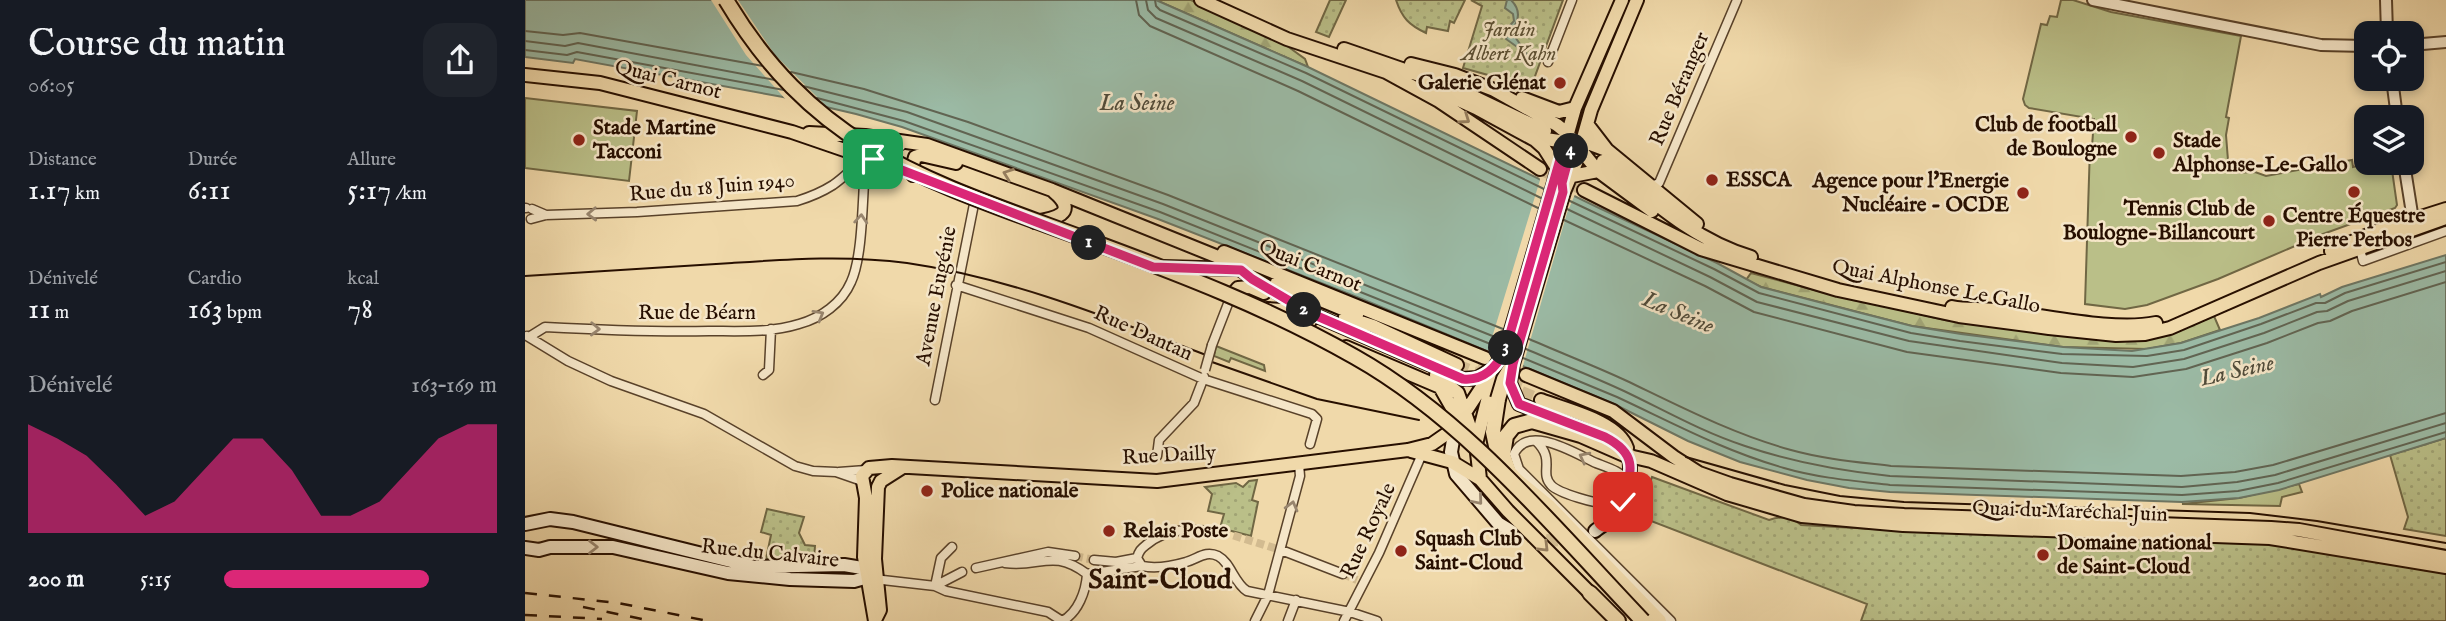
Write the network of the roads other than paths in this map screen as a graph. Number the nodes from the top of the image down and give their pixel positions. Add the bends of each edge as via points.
1 (717, 0) edge
2 (726, 0) edge
3 (1201, 0) edge
4 (1220, 0) edge
5 (1572, 0) edge
6 (1622, 0) edge
7 (1637, 0) edge
8 (1737, 0) edge
9 (2093, 0) edge
10 (2386, 0) edge
11 (2386, 21) edge
12 (2446, 42) edge
13 (2424, 44) edge
14 (1603, 46) junction
15 (2354, 46) edge
16 (1548, 62) dead end
17 (1385, 67) junction
18 (528, 75) edge
19 (1508, 98) junction
20 (1575, 108) junction
21 (1587, 124) junction
22 (1517, 129) junction
23 (1545, 131) dead end
24 (792, 132) junction
25 (1573, 142) junction
26 (938, 150) junction
27 (866, 156) junction
28 (1600, 159) junction
29 (970, 160) junction
30 (1540, 169) tunnel mouth
31 (1557, 170) junction
32 (913, 175) junction
33 (2406, 175) edge
34 (1572, 176) junction
35 (1650, 187) junction
36 (1558, 189) junction
37 (1052, 190) junction
38 (1584, 190) tunnel mouth
39 (975, 199) junction
40 (528, 208) edge
41 (2446, 209) edge
42 (546, 215) junction
43 (1118, 215) junction
44 (2446, 218) edge
45 (531, 219) dead end
46 (1034, 222) junction
47 (2414, 224) junction
48 (2446, 231) edge
49 (1735, 256) junction
50 (2359, 258) junction
51 (1153, 267) junction
52 (1241, 270) junction
53 (1252, 279) junction
54 (956, 285) junction
55 (1231, 296) junction
56 (1294, 305) junction
57 (1267, 309) junction
58 (2067, 323) junction
59 (771, 329) junction
60 (527, 336) edge
61 (1513, 364) junction
62 (1458, 365) tunnel mouth
63 (1495, 367) junction
64 (763, 375) dead end
65 (1204, 375) junction
66 (935, 400) dead end
67 (1541, 400) tunnel mouth
68 (1466, 412) junction
69 (1455, 428) junction
70 (1536, 441) junction
71 (1310, 444) dead end
72 (1476, 444) junction
73 (1408, 450) junction
74 (1422, 454) junction
75 (1157, 456) dead end
76 (1629, 456) junction
77 (1453, 462) junction
78 (1299, 464) junction
79 (872, 479) junction
80 (1481, 479) junction
81 (1695, 481) junction
82 (1627, 486) junction
83 (538, 521) junction
84 (525, 524) edge
85 (1511, 531) tunnel mouth
86 (1595, 531) tunnel mouth
87 (1221, 532) tunnel mouth
88 (1577, 536) junction
89 (952, 547) dead end
90 (525, 548) edge
91 (539, 550) junction
92 (1280, 550) junction
93 (1075, 556) tunnel mouth
94 (2446, 557) edge
95 (1094, 560) tunnel mouth
96 (1140, 562) junction
97 (1005, 563) junction
98 (2446, 567) edge
99 (977, 568) dead end
100 (822, 572) junction
101 (962, 572) dead end
102 (1087, 574) junction
103 (1343, 574) tunnel mouth
104 (873, 579) junction
105 (935, 586) junction
106 (1590, 593) junction
107 (1268, 596) junction
108 (1296, 600) junction
109 (1350, 612) junction
110 (875, 620) edge
111 (1062, 621) edge
112 (1255, 621) edge
113 (1288, 621) edge
114 (1344, 621) edge
115 (1377, 621) edge
116 (1612, 621) edge
117 (1618, 621) edge
118 (1632, 621) edge
119 (1643, 621) edge
120 (1659, 621) edge
121 (1671, 621) edge

1 - 118 highway via 750,52 786,93 872,160 951,198 1251,312 1374,379 1479,463
2 - 119 highway, bridge via 757,47 792,87 877,153 954,191 1243,300 1302,327 1379,372 1485,457
3 - 17 main road via 1287,39
4 - 17 main road
5 - 16 street
6 - 14 main road
7 - 21 main road
8 - 35 street, Rue Béranger via 1658,183
9 - 15 street via 2321,45
10 - 11 street
12 - 13 street
14 - 20 main road
14 - 25 main road
17 - 19 main road via 1413,65 1455,75
17 - 22 main road
17 - 23 main road via 1451,86
17 -> 30 main road
18 - 24 main road, Quai Carnot via 600,83
19 - 20 main road via 1523,98 1559,112
19 - 25 main road
20 - 25 main road
21 - 25 main road
21 - 28 main road
22 - 25 main road
22 - 31 main road via 1542,146
24 - 26 main road, Quai Carnot via 908,141
24 - 27 main road, Quai Carnot
25 - 28 main road
25 - 31 main road
25 - 34 main road
25 - 36 main road
26 - 27 street via 892,146
26 - 29 main road, Quai Carnot
27 - 32 main road, Quai Carnot
27 -> 42 street, Rue du 18 Juin 1940 via 833,185 797,201
59 -> 27 street, Rue de Béarn via 799,325 826,312 852,282
28 - 34 main road
28 - 35 main road
28 - 49 main road via 1669,223
29 - 32 main road via 955,163 921,155 913,161
37 -> 29 main road, Quai Carnot
31 - 36 main road
32 - 39 main road, Quai Carnot
33 - 47 street
34 - 36 main road
35 - 49 main road
36 - 61 main road
36 - 63 main road, bridge via 1505,351
37 - 43 main road, Quai Carnot
37 - 46 main road via 1063,201 1063,214
38 - 49 main road, Quai Alphonse Le Gallo via 1701,249
39 - 46 main road, Quai Carnot
39 - 54 street, Avenue Eugénie
40 - 42 street, Rue du 18 Juin 1940
41 - 47 main road, Quai Alphonse Le Gallo
42 - 45 street, Rue du 18 Juin 1940
43 - 52 main road, Quai Carnot
43 - 52 main road, Quai Carnot via 1186,237 1482,360
44 - 47 main road, Quai Alphonse Le Gallo
46 - 51 main road, Quai Carnot
47 - 50 main road, Quai Alphonse Le Gallo
47 - 58 main road, Quai Alphonse Le Gallo via 2377,231 2168,320 2143,326
48 - 50 street
49 - 58 main road, Quai Alphonse Le Gallo via 1838,290 1959,316
50 - 58 main road, Quai Alphonse Le Gallo via 2319,263 2170,328 2145,334 2116,335
51 - 52 main road, Quai Carnot
51 - 55 main road, Quai Carnot
52 - 53 main road, Quai Carnot
53 - 56 main road, Quai Carnot
53 - 62 main road, Quai Carnot
54 - 65 street, Rue Dantan via 1089,328
54 - 66 street, Avenue Eugénie
55 - 56 main road via 1238,288 1250,287
55 - 57 main road, Quai Carnot
55 - 65 street, bridge
56 - 63 main road, Quai Carnot via 1463,379 1477,378
57 - 68 main road, Quai Carnot via 1309,320 1436,375 1456,391
57 - 69 main road, Quai Carnot via 1440,387 1452,408
60 -> 59 street, Rue de Béarn via 545,327 667,332
59 - 64 street via 769,370
60 - 79 street via 611,381 704,414 795,466
61 - 76 main road via 1510,383 1519,404 1605,437
61 - 88 highway, bridge via 1493,422 1493,440 1505,474
63 - 68 main road
63 - 72 main road
65 - 71 street, Rue Dantan via 1315,416
65 - 75 street via 1194,403 1157,445
67 - 76 main road via 1618,432
68 - 69 main road
68 - 72 main road, Quai Carnot
69 - 73 main road, Rue Dailly via 1434,443
69 - 77 main road
82 -> 70 street via 1620,473 1559,444
70 - 82 street via 1546,451 1546,477 1554,488 1600,503 1609,502
70 - 121 street via 1517,447 1514,454 1519,469
72 - 80 main road
73 - 74 main road
73 - 78 main road, Rue Dailly
74 - 77 main road
74 - 109 street, Rue Royale
76 - 81 main road
76 - 82 main road
76 - 88 highway via 1532,421 1514,426 1506,436 1503,455 1509,472
77 - 80 main road
77 -> 85 main road via 1456,474 1497,523
78 - 79 main road, Rue Dailly via 1157,481 892,466
92 -> 78 street via 1300,476
79 - 104 main road via 864,557
80 -> 106 main road
81 - 94 main road, Quai du Maréchal Juin via 1609,417 1527,379 1613,411 1699,472 1804,505 1854,512 2271,528
81 - 98 main road, Quai du Maréchal Juin via 1765,506 1815,517 1903,525 2270,538
82 - 86 main road via 1620,509
83 - 84 main road, Rue du Calvaire
83 - 91 main road via 532,532
83 - 100 main road, Rue du Calvaire via 573,522 755,567
87 - 96 street via 1189,529 1157,535 1139,551
88 - 120 highway
89 - 105 street via 941,558
90 - 91 main road, Rue du Calvaire
91 -> 100 main road, Rue du Calvaire via 613,547 728,573
92 - 103 street
92 - 107 street
93 - 97 street via 1048,552
95 - 96 street
96 - 102 street
96 - 107 street via 1157,568 1202,554 1216,556 1243,588
97 - 99 street
97 - 102 street via 1054,559
100 - 104 main road, Rue du Calvaire via 860,581
101 - 105 street
102 - 111 street via 1081,598
104 - 105 street
104 - 110 main road via 870,601
105 - 111 street via 1048,612
106 - 116 street
106 - 117 highway
107 - 108 street
107 - 112 street
108 - 109 street
108 - 113 street
109 - 114 street, Rue Royale
109 - 115 street

